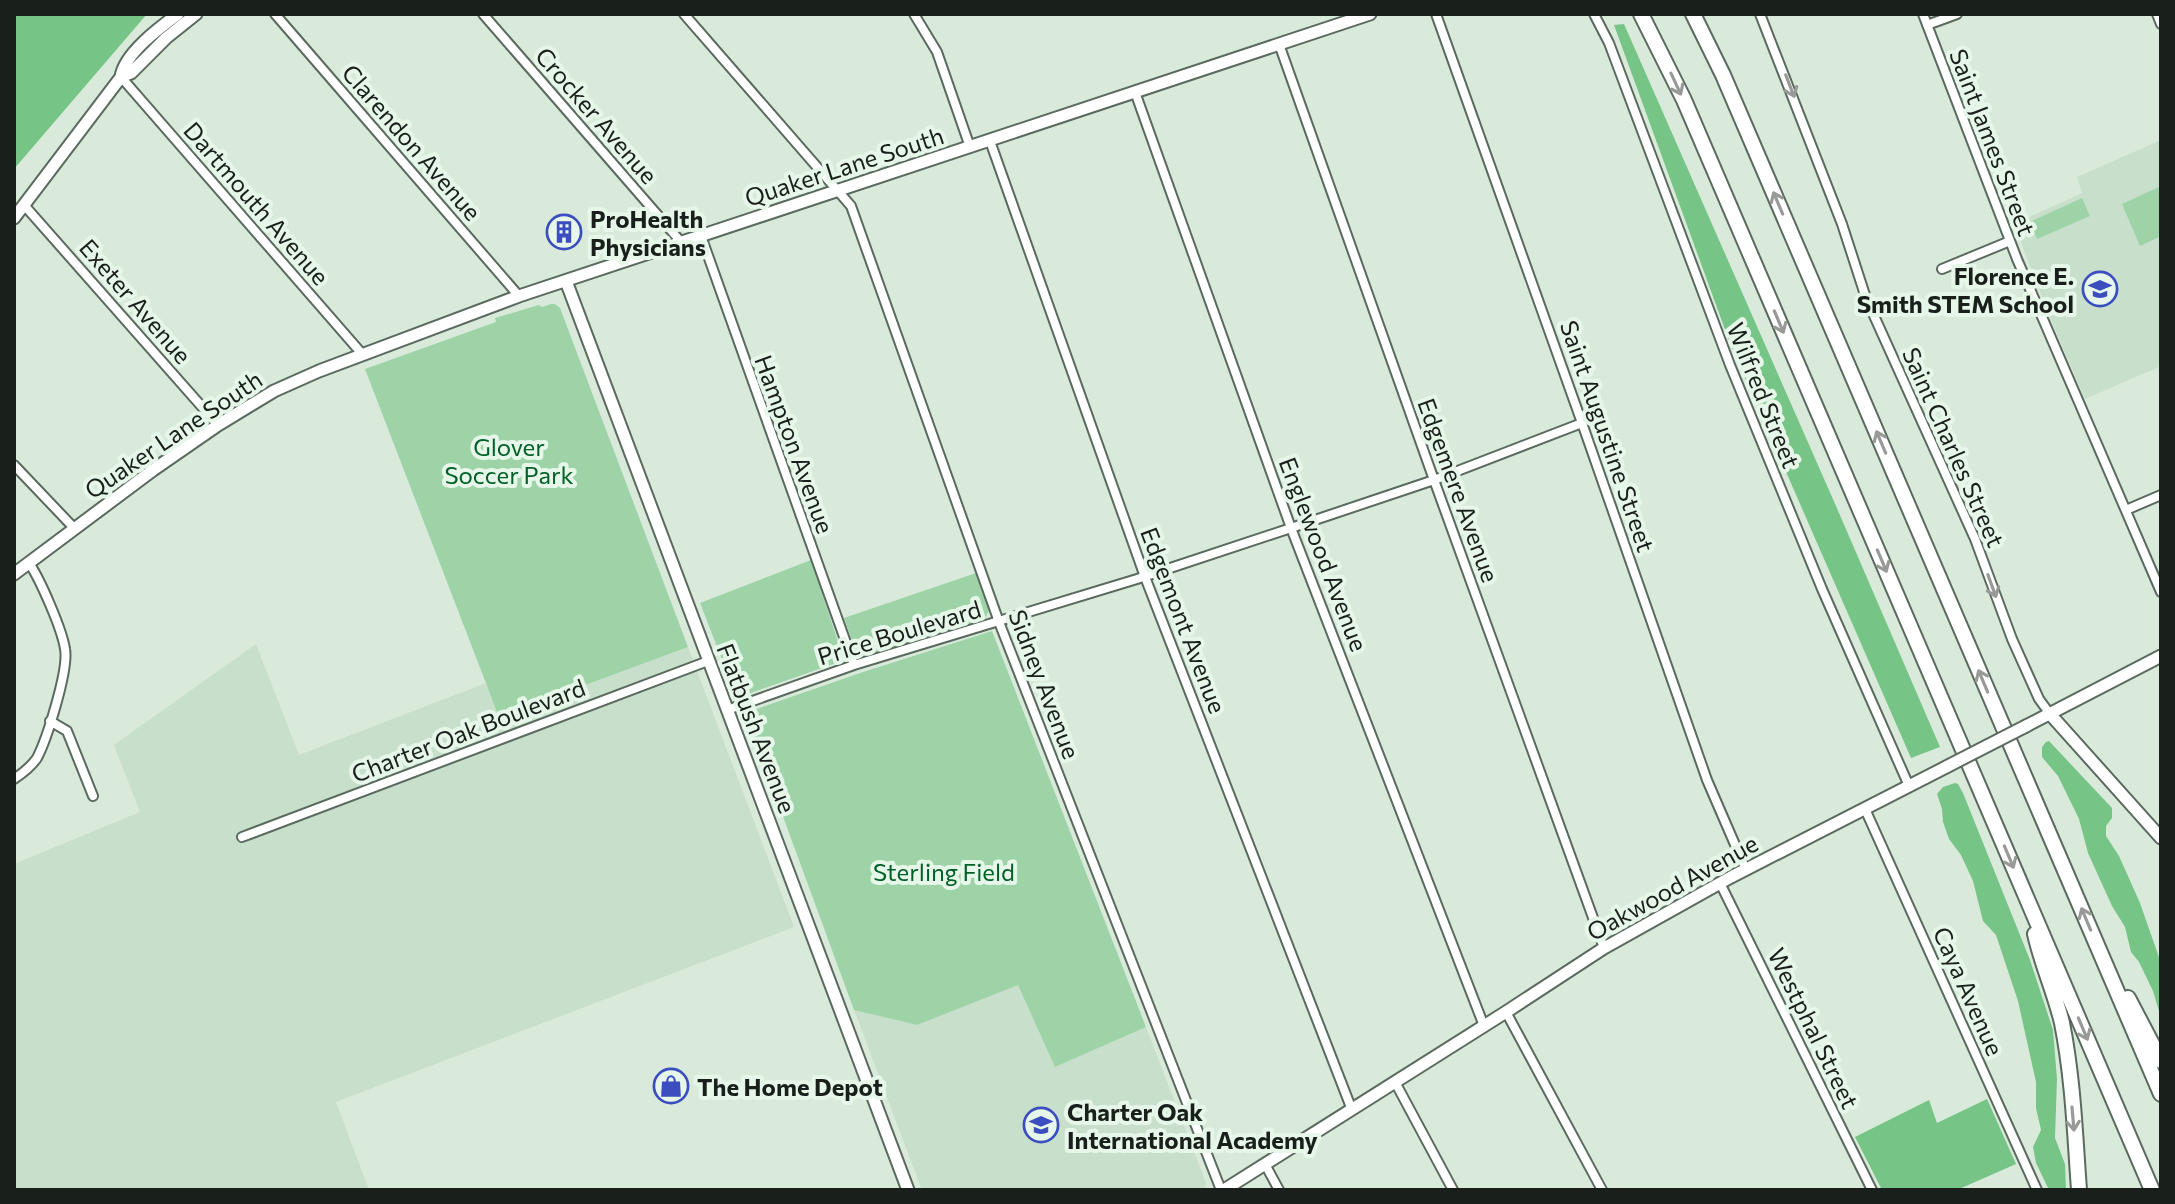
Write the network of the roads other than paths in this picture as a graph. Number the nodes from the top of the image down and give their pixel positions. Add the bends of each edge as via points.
1 (178, 14) edge
2 (196, 14) edge
3 (275, 14) edge
4 (483, 14) edge
5 (684, 14) edge
6 (914, 14) edge
7 (1370, 14) edge
8 (1436, 14) edge
9 (1594, 14) edge
10 (1641, 14) edge
11 (1693, 14) edge
12 (1760, 14) edge
13 (1923, 14) edge
14 (1957, 14) edge
15 (2157, 14) edge
16 (2161, 24) edge
17 (1927, 25) junction
18 (1279, 44) junction
19 (121, 77) junction
20 (1135, 92) junction
21 (990, 141) junction
22 (970, 147) junction
23 (838, 191) junction
24 (24, 205) junction
25 (14, 218) edge
26 (701, 236) junction
27 (2010, 241) junction
28 (682, 243) junction
29 (1942, 269) dead end
30 (566, 281) junction
31 (519, 296) junction
32 (363, 355) junction
33 (1582, 423) junction
34 (218, 425) junction
35 (14, 465) edge
36 (1434, 480) junction
37 (2161, 495) edge
38 (2126, 510) junction
39 (74, 528) junction
40 (1291, 528) junction
41 (29, 563) junction
42 (14, 574) edge
43 (1145, 577) junction
44 (2161, 592) edge
45 (999, 622) junction
46 (2161, 656) edge
47 (708, 661) junction
48 (854, 665) junction
49 (727, 710) junction
50 (2050, 714) junction
51 (50, 721) junction
52 (14, 779) edge
53 (1909, 786) junction
54 (93, 796) dead end
55 (1865, 809) junction
56 (242, 837) dead end
57 (2161, 838) edge
58 (1746, 870) junction
59 (1720, 883) junction
60 (2030, 906) junction
61 (1604, 948) junction
62 (2107, 968) junction
63 (1506, 1012) junction
64 (1484, 1026) junction
65 (2161, 1061) edge
66 (1395, 1082) junction
67 (2161, 1094) edge
68 (1352, 1110) junction
69 (1266, 1166) junction
70 (908, 1190) edge
71 (1222, 1190) edge
72 (1279, 1190) edge
73 (1453, 1190) edge
74 (1602, 1190) edge
75 (1872, 1190) edge
76 (2037, 1190) edge
77 (2079, 1190) edge
78 (2152, 1190) edge

1 - 19 street via 138,49
2 - 19 street
3 - 31 street, Clarendon Avenue
4 - 28 street, Crocker Avenue
5 - 23 street, Sidney Avenue
6 - 22 street via 937,52
7 - 18 street, Quaker Lane South
8 - 33 street, Saint Augustine Street
9 - 53 street, Wilfred Street via 1776,479
10 -> 60 highway via 1684,100
62 -> 11 highway
12 -> 50 street, Saint Charles Street via 1866,298 1975,539 2012,639
13 - 17 street, Saint James Street
14 - 17 street
15 - 16 street
17 - 27 street, Saint James Street
18 - 20 street, Quaker Lane South
18 - 36 street, Edgemere Avenue
19 - 24 street
19 - 32 street, Dartmouth Avenue
20 - 21 street, Quaker Lane South
20 - 40 street, Englewood Avenue
21 - 22 street, Quaker Lane South
21 - 43 street, Edgemont Avenue
22 - 23 street, Quaker Lane South
23 - 26 street, Quaker Lane South
23 - 45 street, Sidney Avenue via 851,206
24 - 25 street
24 - 34 street, Exeter Avenue
26 - 28 street, Quaker Lane South
26 - 48 street, Hampton Avenue
27 - 29 street
27 - 38 street, Saint James Street
28 - 30 street, Quaker Lane South
30 - 31 street, Quaker Lane South
30 - 47 street, Flatbush Avenue
31 - 32 street, Quaker Lane South
32 - 34 street, Quaker Lane South via 292,383
33 - 36 street, Price Boulevard
33 - 58 street, Saint Augustine Street via 1707,780
34 - 39 street, Quaker Lane South
35 - 39 street
36 - 40 street, Price Boulevard
36 - 61 street, Edgemere Avenue
37 - 38 street
38 - 44 street, Saint James Street
39 - 41 street, Quaker Lane South
40 - 43 street, Price Boulevard
40 - 64 street, Englewood Avenue
41 - 42 street, Quaker Lane South
41 - 51 street via 66,651
43 - 45 street, Price Boulevard
43 - 68 street, Edgemont Avenue
45 - 48 street, Price Boulevard
45 - 71 street, Sidney Avenue
46 - 50 street, Oakwood Avenue
47 - 49 street, Flatbush Avenue
47 - 56 street, Charter Oak Boulevard
48 - 49 street, Price Boulevard
49 - 70 street, Flatbush Avenue
50 - 53 street, Oakwood Avenue, bridge
50 - 57 street
51 - 52 street via 37,758
51 - 54 street via 67,731
53 - 55 street, Oakwood Avenue
55 - 58 street, Oakwood Avenue
55 - 76 street, Caya Avenue
58 - 59 street, Oakwood Avenue
59 - 61 street, Oakwood Avenue
59 - 75 street, Westphal Street
60 -> 77 highway via 2064,1034
60 -> 78 highway
61 - 63 street, Oakwood Avenue
62 - 65 highway
62 - 67 highway
63 - 64 street, Oakwood Avenue
63 - 74 street
64 - 66 street, Oakwood Avenue
66 - 68 street, Oakwood Avenue
66 - 73 street
68 - 69 street, Oakwood Avenue
69 - 71 street, Oakwood Avenue
69 - 72 street

